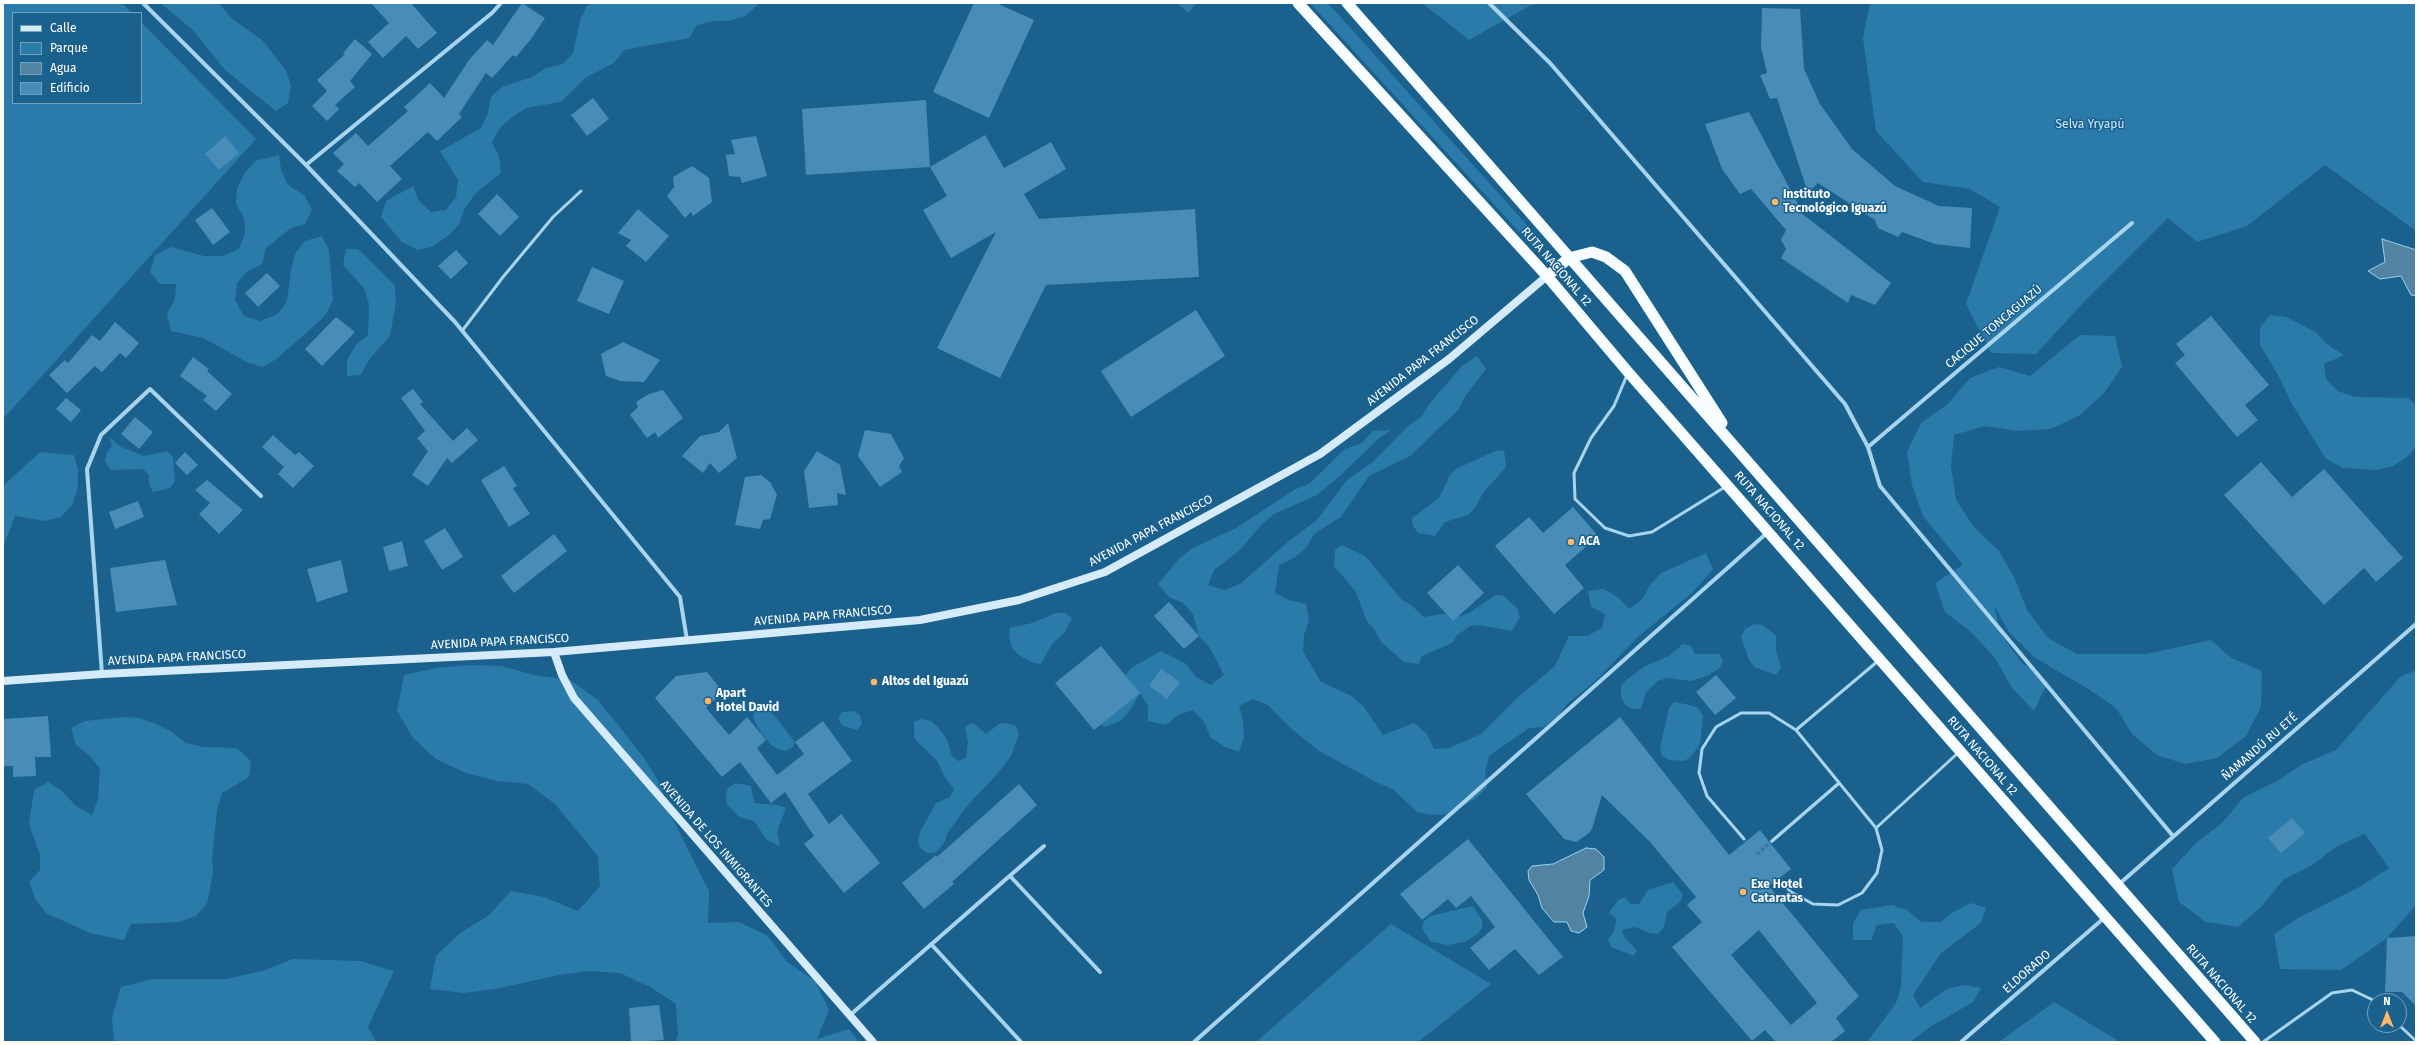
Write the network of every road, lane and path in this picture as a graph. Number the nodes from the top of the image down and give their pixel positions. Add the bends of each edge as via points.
1 (143, 3) edge
2 (501, 3) edge
3 (1298, 3) edge
4 (1347, 3) edge
5 (1489, 3) edge
6 (306, 165) junction
7 (581, 191) dead end
8 (2132, 223) dead end
9 (1569, 258) junction
10 (1547, 276) junction
11 (462, 331) junction
12 (1628, 372) junction
13 (1868, 447) junction
14 (1740, 453) junction
15 (1729, 484) junction
16 (261, 496) dead end
17 (1770, 531) junction
18 (2416, 624) edge
19 (687, 640) junction
20 (554, 652) junction
21 (1881, 659) junction
22 (102, 674) junction
23 (3, 681) edge
24 (1796, 730) junction
25 (1960, 751) junction
26 (1838, 784) junction
27 (1876, 828) junction
28 (2173, 836) junction
29 (1744, 838) dead end
30 (1772, 841) tunnel mouth
31 (1044, 846) dead end
32 (1010, 876) junction
33 (1781, 881) dead end
34 (2117, 886) junction
35 (2106, 917) junction
36 (931, 944) junction
37 (1100, 972) dead end
38 (2367, 997) edge
39 (849, 1016) junction
40 (2407, 1033) edge
41 (2416, 1041) edge
42 (872, 1042) edge
43 (1021, 1042) edge
44 (1194, 1042) edge
45 (1961, 1042) edge
46 (2215, 1042) edge
47 (2255, 1042) edge
48 (2263, 1042) edge

1 - 6 street
2 - 6 street via 492,14
3 - 10 highway, RUTA NACIONAL 12
4 - 9 highway, RUTA NACIONAL 12
5 - 13 street via 1550,63 1845,404
6 - 11 street
7 - 11 lane via 548,223
8 - 13 street, CACIQUE TONCAGUAZÚ
9 - 10 highway
9 - 14 highway, RUTA NACIONAL 12
9 - 14 highway via 1592,252 1606,257 1625,271
10 - 12 highway, RUTA NACIONAL 12
10 - 19 main road, AVENIDA PAPA FRANCISCO via 1449,359 1320,454 1104,572 1019,600 920,620
11 - 19 street via 680,597
12 - 15 highway, RUTA NACIONAL 12
12 - 15 lane via 1614,406 1591,438 1574,473 1576,499 1605,528 1629,536 1652,532
13 - 28 street via 1880,486
14 - 34 highway, RUTA NACIONAL 12
15 - 17 highway, RUTA NACIONAL 12
16 - 22 street via 150,389 101,435 87,469
17 - 21 highway, RUTA NACIONAL 12
17 - 44 street
18 - 28 street, ÑAMANDÚ RU ETÉ
19 - 20 main road, AVENIDA PAPA FRANCISCO
20 - 22 main road, AVENIDA PAPA FRANCISCO
20 - 39 main road, AVENIDA DE LOS INMIGRANTES via 574,698
21 - 24 lane
21 - 25 highway, RUTA NACIONAL 12
22 - 23 main road, AVENIDA PAPA FRANCISCO
24 - 26 lane
24 - 29 lane via 1769,713 1741,713 1716,727 1702,749 1699,772 1707,796
25 - 27 lane
25 - 35 highway, RUTA NACIONAL 12
26 - 27 lane
26 - 30 street
27 - 33 lane via 1882,850 1877,873 1862,893 1838,904 1813,904 1791,892
28 - 34 street, ÑAMANDÚ RU ETÉ
31 - 32 street
32 - 36 street
32 - 37 street
34 - 47 highway, RUTA NACIONAL 12
35 - 45 street, ELDORADO
35 - 46 highway, RUTA NACIONAL 12
36 - 39 street
36 - 43 street
38 - 48 lane via 2352,990 2332,993
39 - 42 main road, AVENIDA DE LOS INMIGRANTES
40 - 41 lane

